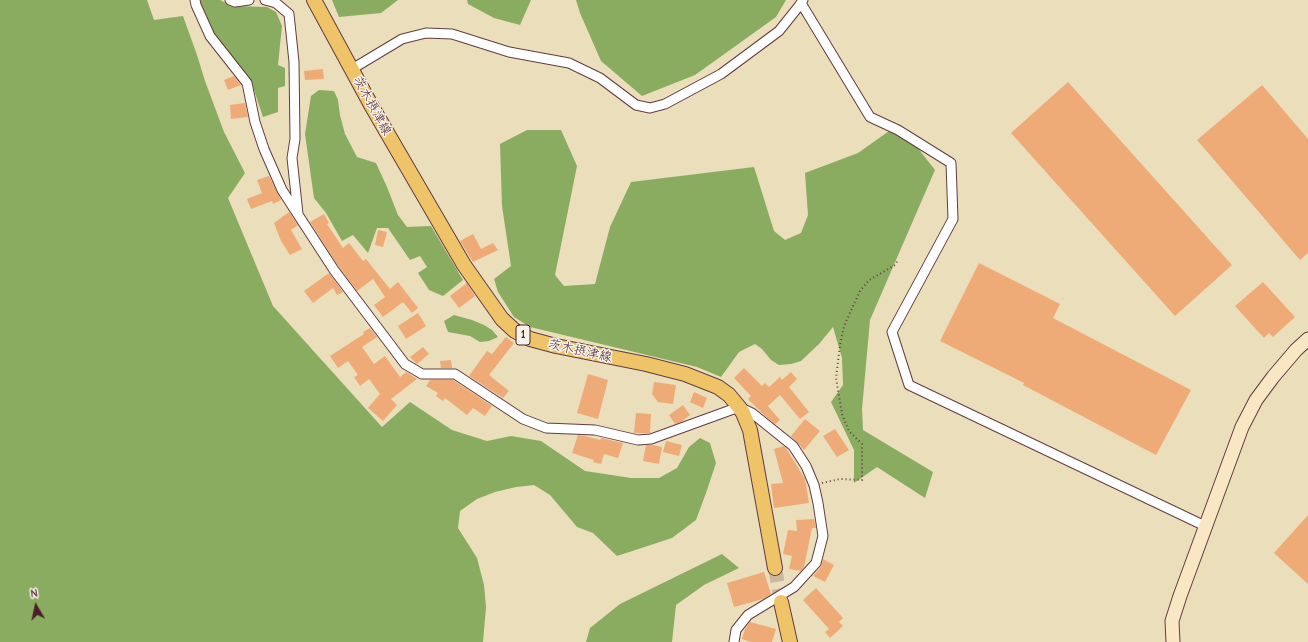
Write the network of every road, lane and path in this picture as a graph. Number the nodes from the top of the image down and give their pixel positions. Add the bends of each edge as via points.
1 (195, 0) edge
2 (230, 0) edge
3 (249, 0) edge
4 (265, 0) edge
5 (314, 0) edge
6 (802, 2) edge
7 (352, 69) junction
8 (298, 215) junction
9 (898, 260) dead end
10 (1308, 339) edge
11 (739, 407) junction
12 (814, 485) junction
13 (1205, 526) junction
14 (774, 568) tunnel mouth
15 (781, 602) tunnel mouth
16 (734, 642) edge
17 (790, 642) edge
18 (1173, 642) edge

1 - 8 street via 210,36 247,83 264,149 282,190
2 - 3 street
4 - 8 street via 276,2 289,14 294,77 295,139 292,158
5 - 7 main road, 茨木摂津線 / 1
6 - 7 street via 779,31 721,74 665,104 650,108 636,105 600,78 569,63 509,52 452,34 426,33 402,39
6 - 13 street via 870,117 898,130 951,163 953,219 892,332 909,385
7 - 11 main road, 茨木摂津線 / 1 via 464,265 510,327 530,339 556,346 685,374 718,387
8 - 11 street via 334,270 405,364 422,374 455,374 523,419 546,428 595,430 638,440 651,439
9 - 12 path via 895,265 869,280 860,291 844,326 840,346 836,378 842,414 849,431 862,444 862,480 840,479
10 - 13 street via 1256,400 1242,427
11 - 12 street via 752,412 793,446
11 - 14 main road, 茨木摂津線 / 1 via 750,430
12 - 16 street via 823,536 816,563 794,587 748,615 736,630
13 - 18 street via 1172,621
15 - 17 main road

